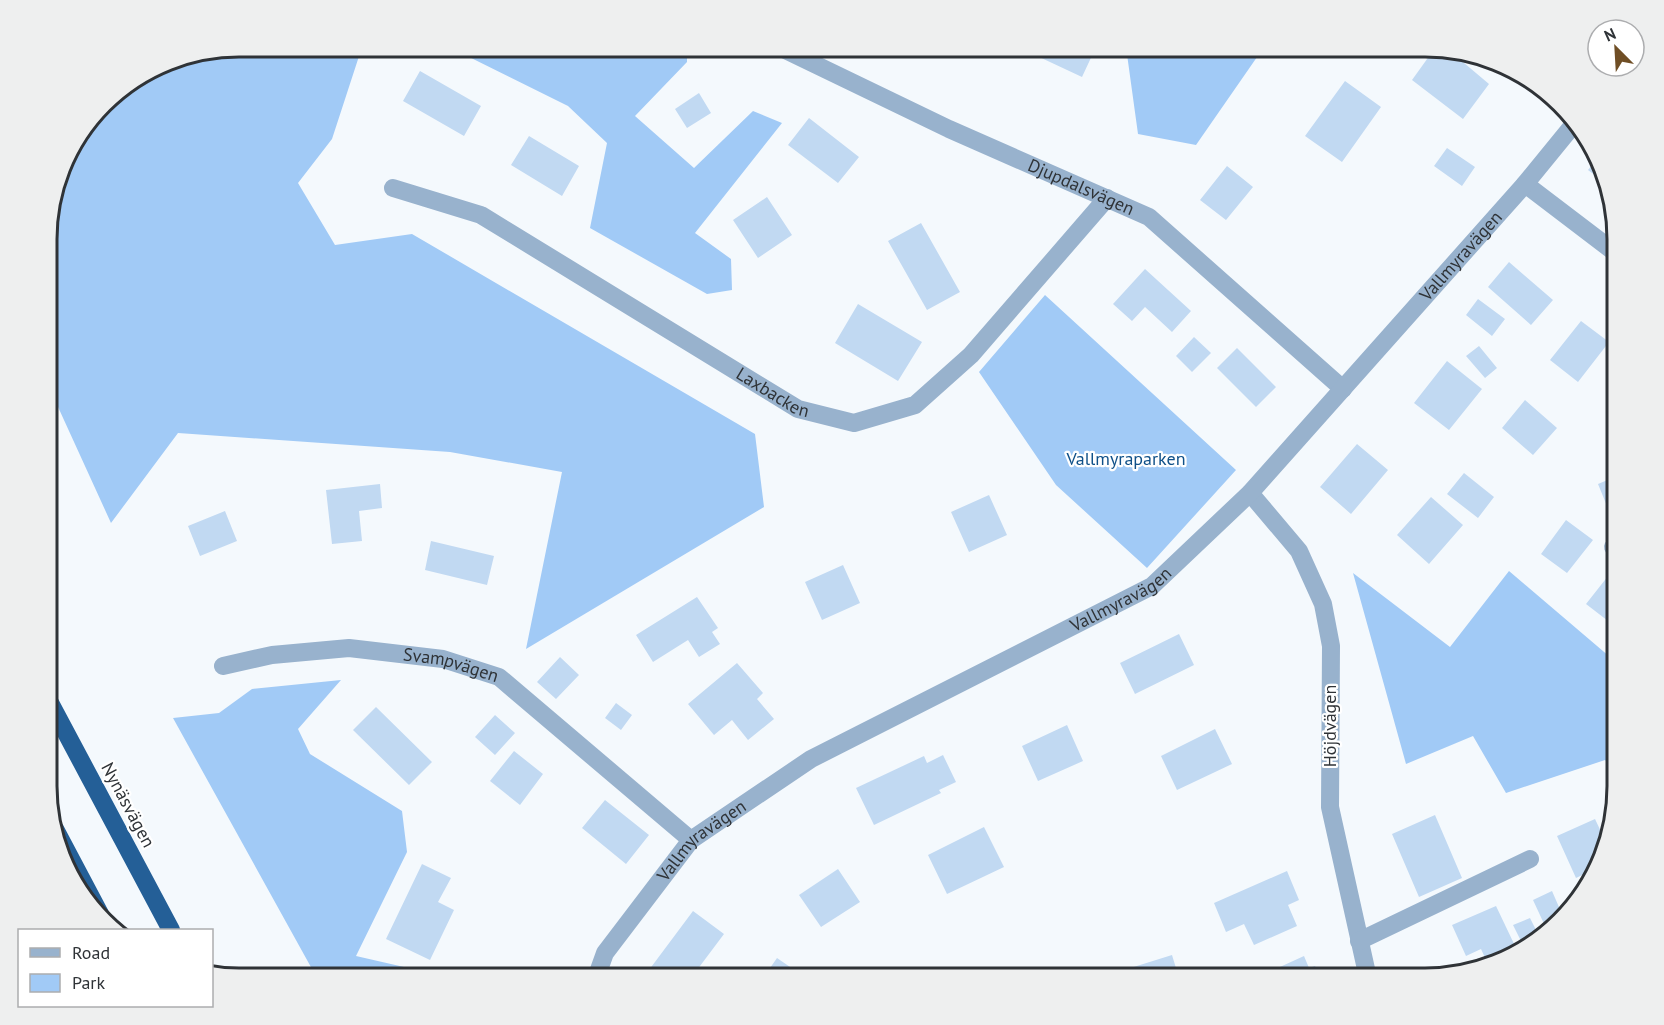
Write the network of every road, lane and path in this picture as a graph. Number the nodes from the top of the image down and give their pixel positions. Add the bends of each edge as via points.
1 (802, 57) edge
2 (1570, 129) edge
3 (1525, 184) junction
4 (393, 188) dead end
5 (1107, 198) junction
6 (1607, 246) edge
7 (1343, 389) junction
8 (1250, 493) junction
9 (223, 666) dead end
10 (57, 716) edge
11 (691, 840) junction
12 (1530, 859) dead end
13 (172, 929) edge
14 (1359, 941) junction
15 (600, 968) edge
16 (1366, 968) edge

1 - 5 street, Djupdalsvägen via 949,129
2 - 3 street, Vallmyravägen
3 - 6 street
3 - 7 street, Vallmyravägen
4 - 5 street, Laxbacken via 481,215 798,409 855,423 915,405 971,355
5 - 7 street, Djupdalsvägen via 1149,217
7 - 8 street, Vallmyravägen
8 - 11 street, Vallmyravägen via 1152,586 811,759
8 - 14 street, Höjdvägen via 1299,551 1323,603 1331,646 1330,807
9 - 11 street, Svampvägen via 272,656 350,648 443,659 499,677
10 - 13 highway, Nynäsvägen
11 - 15 street, Vallmyravägen via 605,953
12 - 14 street
14 - 16 street, Höjdvägen

